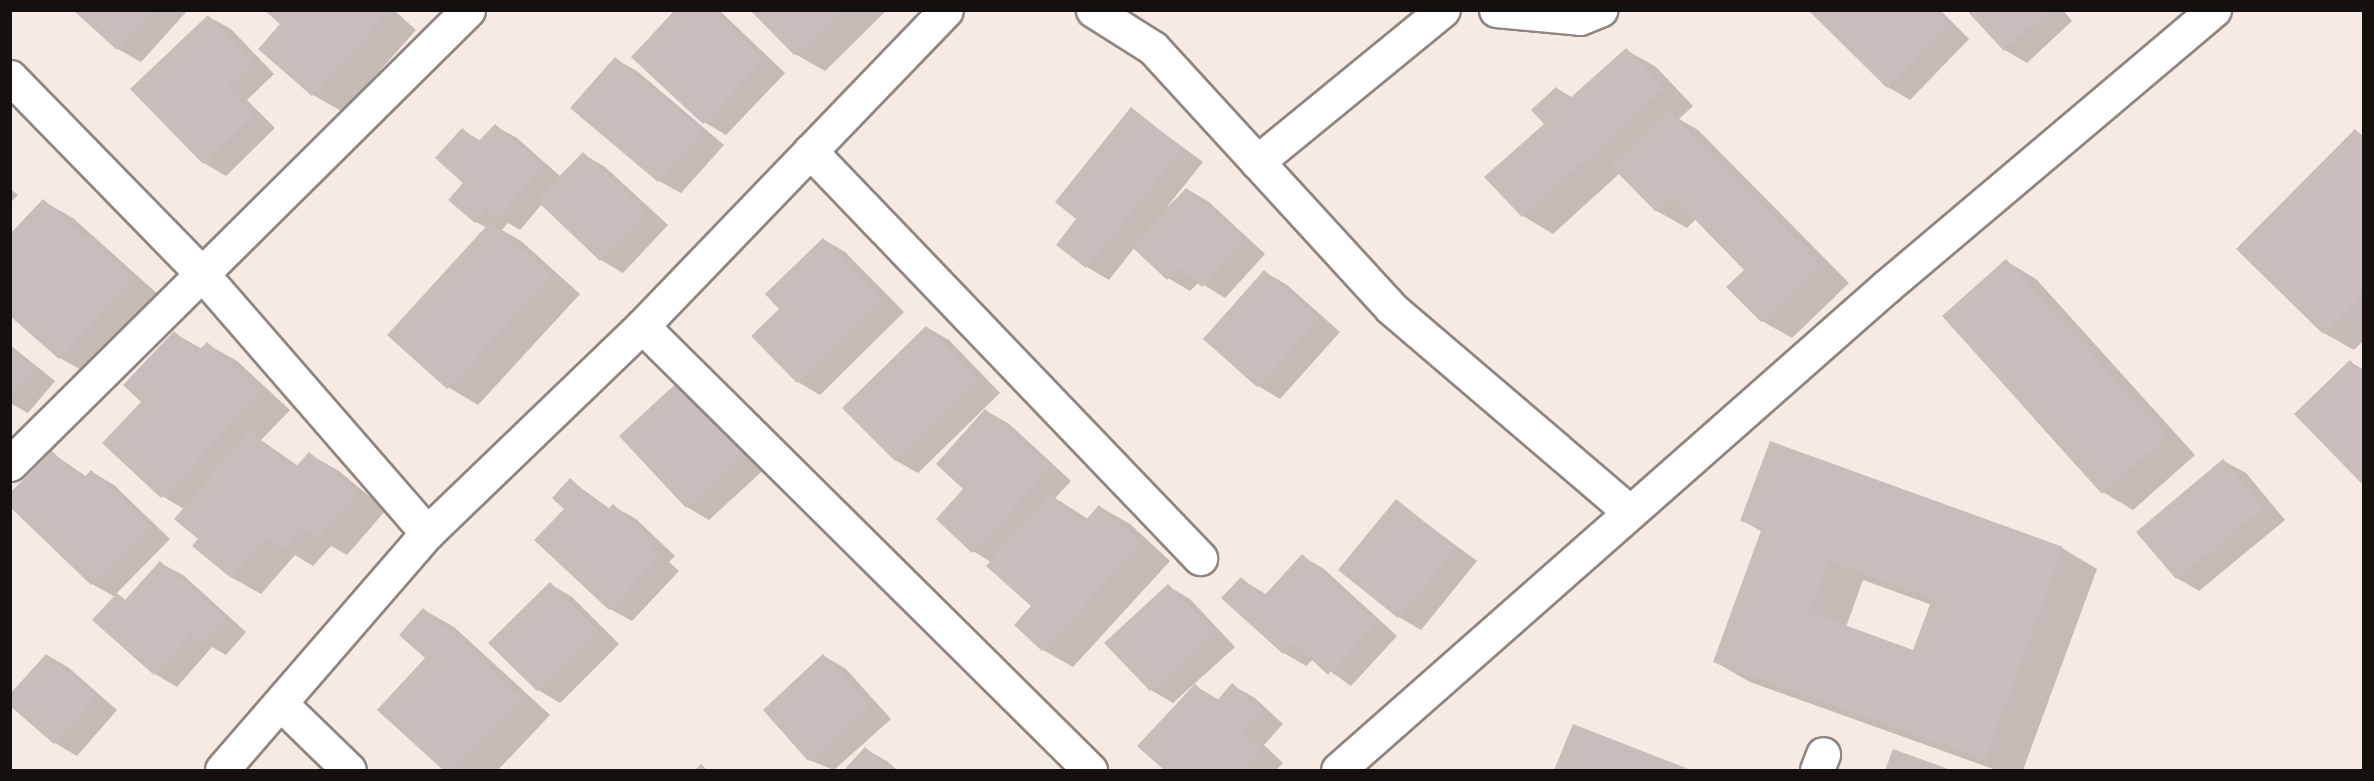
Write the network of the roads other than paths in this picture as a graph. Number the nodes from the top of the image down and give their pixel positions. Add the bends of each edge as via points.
1 (468, 10) edge
2 (946, 10) edge
3 (1093, 10) edge
4 (1443, 10) edge
5 (1496, 10) edge
6 (1600, 10) edge
7 (2214, 10) edge
8 (10, 77) edge
9 (810, 151) junction
10 (1257, 162) junction
11 (203, 275) junction
12 (642, 326) junction
13 (10, 464) edge
14 (1630, 512) junction
15 (427, 533) junction
16 (1200, 558) dead end
17 (280, 703) junction
18 (222, 771) edge
19 (349, 771) edge
20 (1090, 771) edge
21 (1338, 771) edge

1 - 11 street
2 - 9 street
3 - 10 street via 1153,48
4 - 10 street
5 - 6 street via 1580,18
7 - 14 street via 1887,286
8 - 11 street
9 - 12 street
9 - 16 street
10 - 14 street via 1391,308
11 - 13 street
11 - 15 street
12 - 15 street
12 - 20 street
14 - 21 street
15 - 17 street
17 - 18 street
17 - 19 street

